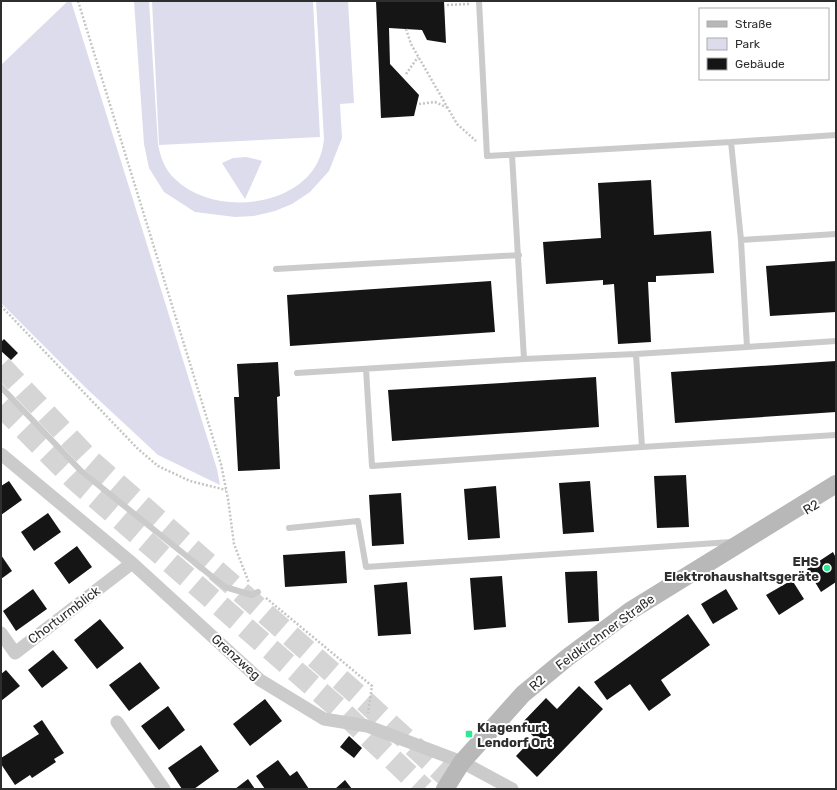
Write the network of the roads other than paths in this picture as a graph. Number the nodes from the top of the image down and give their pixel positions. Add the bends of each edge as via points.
1 (479, 2) edge
2 (836, 134) edge
3 (731, 142) junction
4 (512, 155) junction
5 (836, 234) edge
6 (741, 240) junction
7 (519, 255) junction
8 (276, 269) dead end
9 (836, 341) edge
10 (747, 346) junction
11 (636, 354) junction
12 (524, 359) junction
13 (366, 369) junction
14 (297, 373) dead end
15 (1, 387) edge
16 (836, 435) edge
17 (642, 447) junction
18 (1, 454) edge
19 (836, 484) edge
20 (290, 528) dead end
21 (743, 541) junction
22 (132, 563) junction
23 (258, 592) road end
24 (1, 633) edge
25 (117, 722) dead end
26 (462, 762) junction
27 (164, 789) edge
28 (445, 789) edge
29 (512, 789) edge

1 - 4 lane via 487,156
2 - 3 lane
3 - 4 lane
3 - 6 lane
4 - 7 lane
5 - 6 lane
6 - 10 lane
7 - 8 lane
7 - 12 lane
9 - 10 lane
10 - 11 lane
11 - 12 lane
11 - 17 lane
12 - 13 lane
13 - 14 lane
13 - 17 lane via 372,466
15 - 23 lane via 81,470 225,587 252,595
16 - 17 lane
18 - 22 street, Grenzweg
19 - 21 street, Feldkirchner Straße
20 - 21 lane via 358,521 366,567
21 - 26 street, Feldkirchner Straße via 630,611 568,657 523,694
22 - 24 street, Chorturmblick via 15,653
22 - 26 street, Grenzweg via 260,680 324,719 367,726
25 - 27 street
26 - 28 street, Feldkirchner Straße
26 - 29 street, Grenzweg

